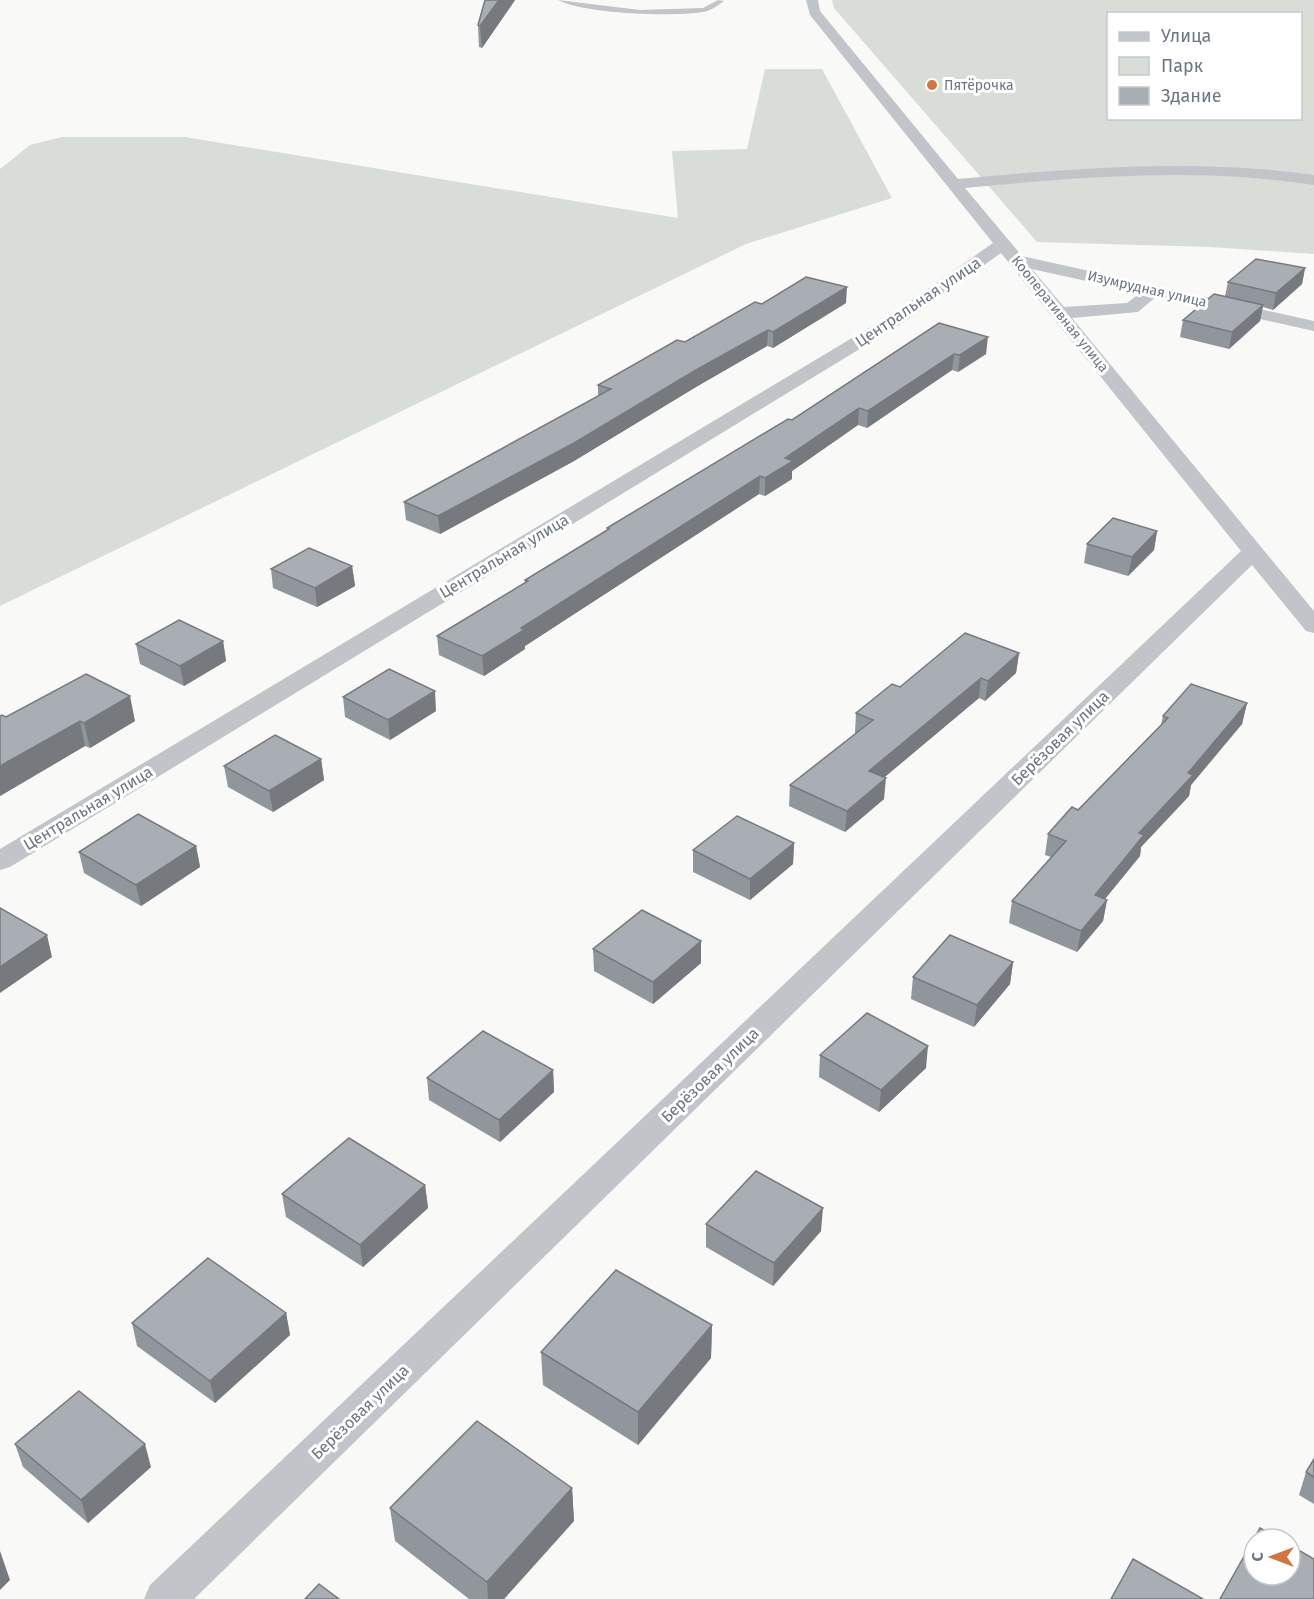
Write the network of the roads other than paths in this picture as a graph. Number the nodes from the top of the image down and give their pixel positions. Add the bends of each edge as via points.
1 (561, 0) edge
2 (812, 0) edge
3 (721, 1) edge
4 (1314, 180) edge
5 (954, 184) junction
6 (1010, 252) junction
7 (1154, 290) junction
8 (1060, 313) junction
9 (1314, 326) edge
10 (1254, 551) junction
11 (1314, 626) edge
12 (0, 861) edge
13 (165, 1599) edge

1 - 3 lane via 640,12 704,9
2 - 5 street, Кооперативная улица via 814,12
4 - 5 street via 1190,167 1073,172
5 - 6 street, Кооперативная улица
6 - 7 street, Изумрудная улица
6 - 8 street, Кооперативная улица
6 - 12 street, Центральная улица
7 - 8 street via 1132,308
7 - 9 street, Изумрудная улица
8 - 10 street, Кооперативная улица
10 - 11 street, Кооперативная улица
10 - 13 street, Берёзовая улица

